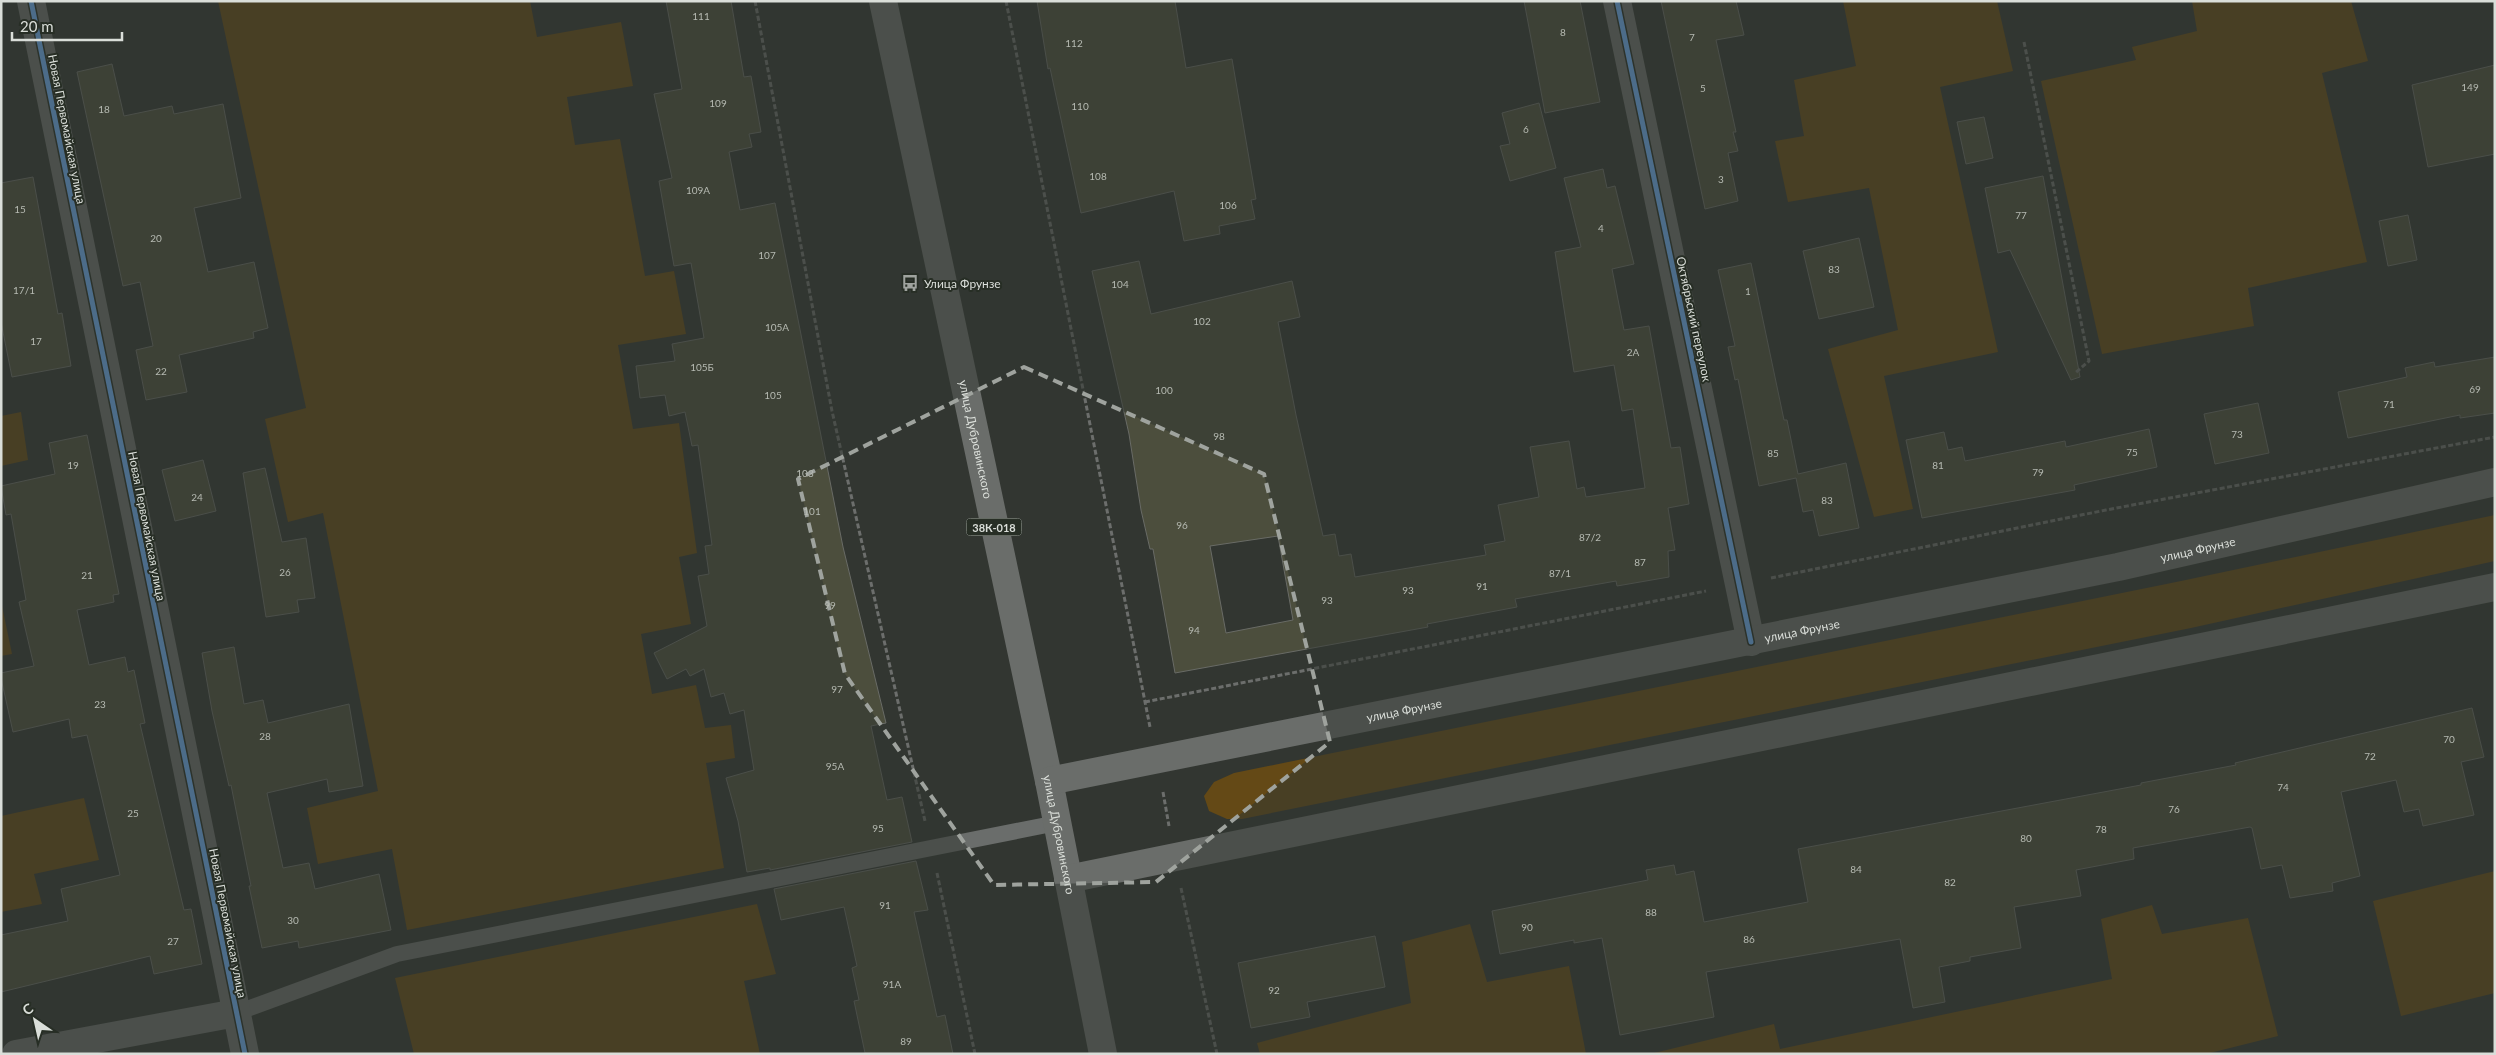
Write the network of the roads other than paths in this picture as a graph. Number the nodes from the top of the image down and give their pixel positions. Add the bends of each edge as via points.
1 (31, 1) edge
2 (882, 1) edge
3 (1618, 1) edge
4 (2495, 482) edge
5 (2495, 587) edge
6 (1750, 642) junction
7 (1049, 781) junction
8 (1057, 823) junction
9 (1068, 879) junction
10 (236, 1013) junction
11 (16, 1054) edge
12 (245, 1054) edge
13 (1104, 1054) edge

1 - 10 street, Новая Первомайская улица
2 - 7 main road, улица Дубровинского / 38К-018
3 - 6 street, Октябрьский переулок
4 - 6 main road, улица Фрунзе via 2118,567
5 - 9 main road
6 - 7 main road, улица Фрунзе
7 - 8 main road, улица Дубровинского / 38К-018
8 - 9 main road, улица Дубровинского / 38К-018
8 - 10 lane via 397,954
9 - 13 main road, улица Дубровинского / 38К-018
10 - 11 street
10 - 12 street, Новая Первомайская улица

